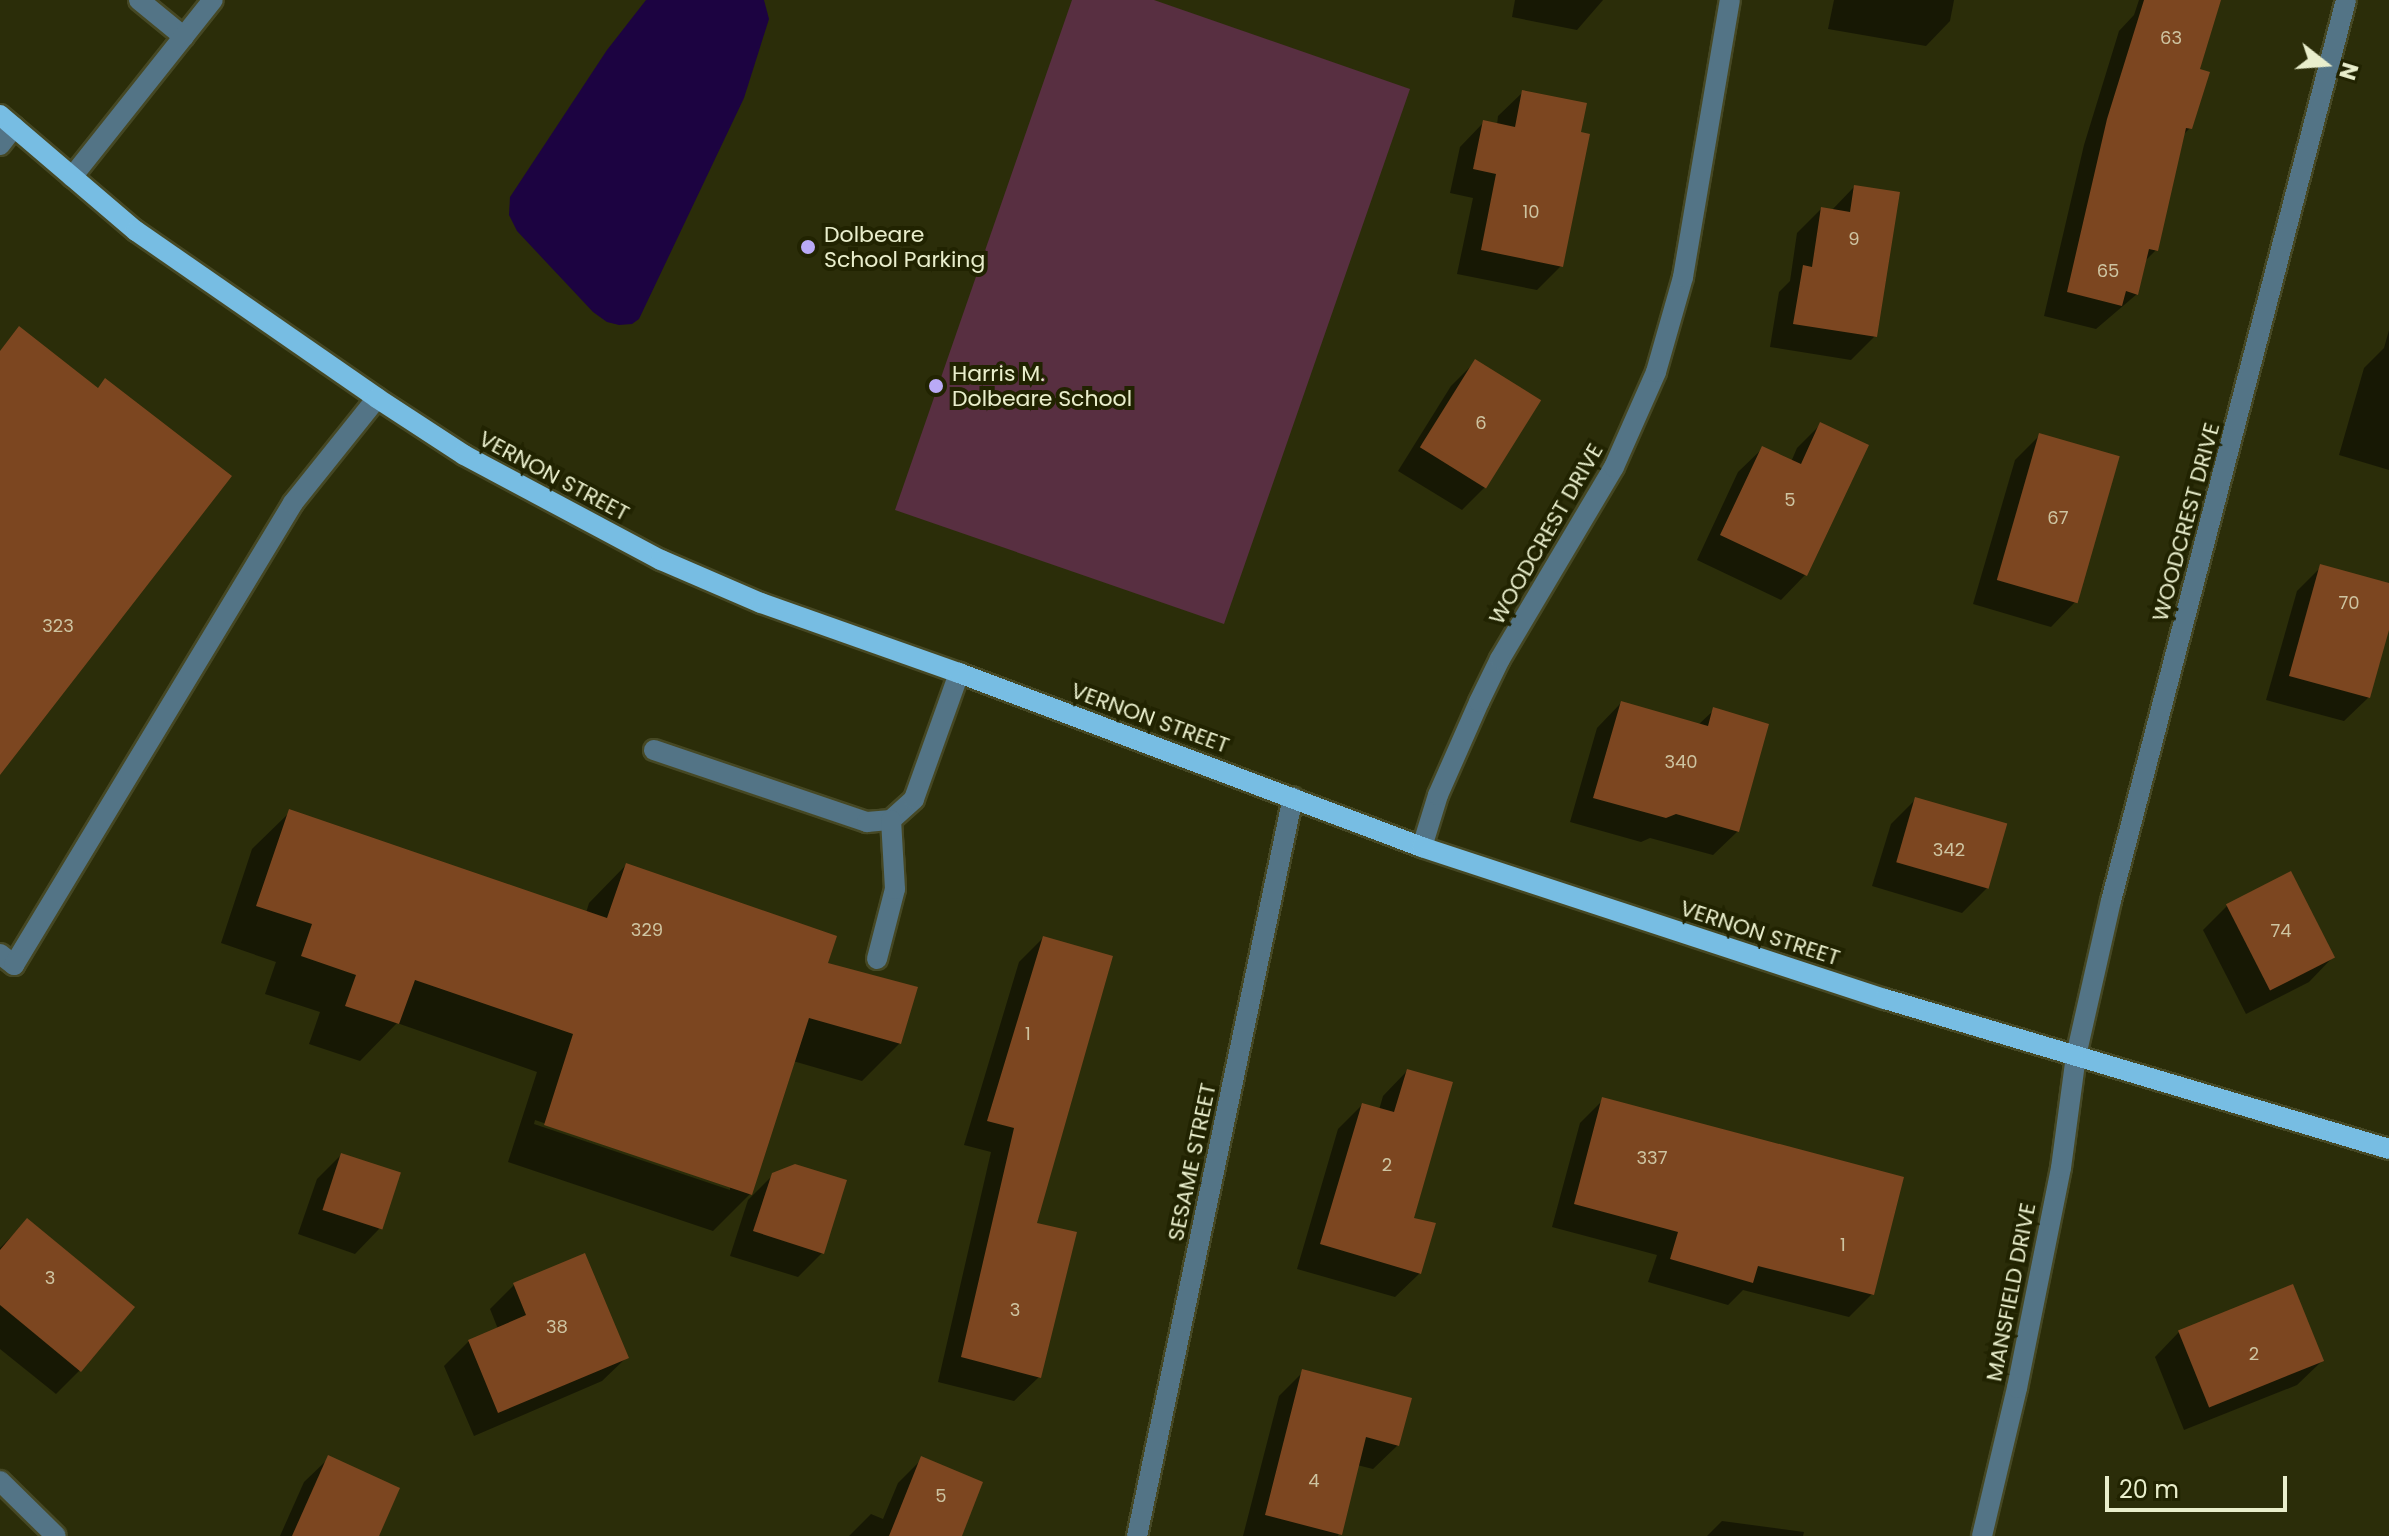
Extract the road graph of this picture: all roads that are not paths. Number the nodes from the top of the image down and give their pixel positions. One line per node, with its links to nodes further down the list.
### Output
1 (139, 0): 5 (street)
2 (213, 0): 5 (street)
3 (1730, 0): 14 (street, WOODCREST DRIVE)
4 (2346, 0): 17 (street, WOODCREST DRIVE)
5 (184, 37): 8 (street)
6 (7, 121): 7 (street); 8 (main road, VERNON STREET)
7 (0, 145)
8 (72, 177): 9 (main road, VERNON STREET)
9 (377, 398): 10 (main road, VERNON STREET); 15 (street)
10 (959, 673): 12 (main road, VERNON STREET); 13 (street)
11 (654, 750): 13 (street)
12 (1293, 797): 14 (main road, VERNON STREET); 21 (street, SESAME STREET)
13 (891, 820): 16 (street)
14 (1422, 847): 17 (main road, VERNON STREET)
15 (0, 954)
16 (877, 959)
17 (2076, 1056): 18 (main road, VERNON STREET); 22 (street, MANSFIELD DRIVE)
18 (2389, 1149)
19 (0, 1481): 20 (street)
20 (56, 1536)
21 (1137, 1536)
22 (1982, 1536)

